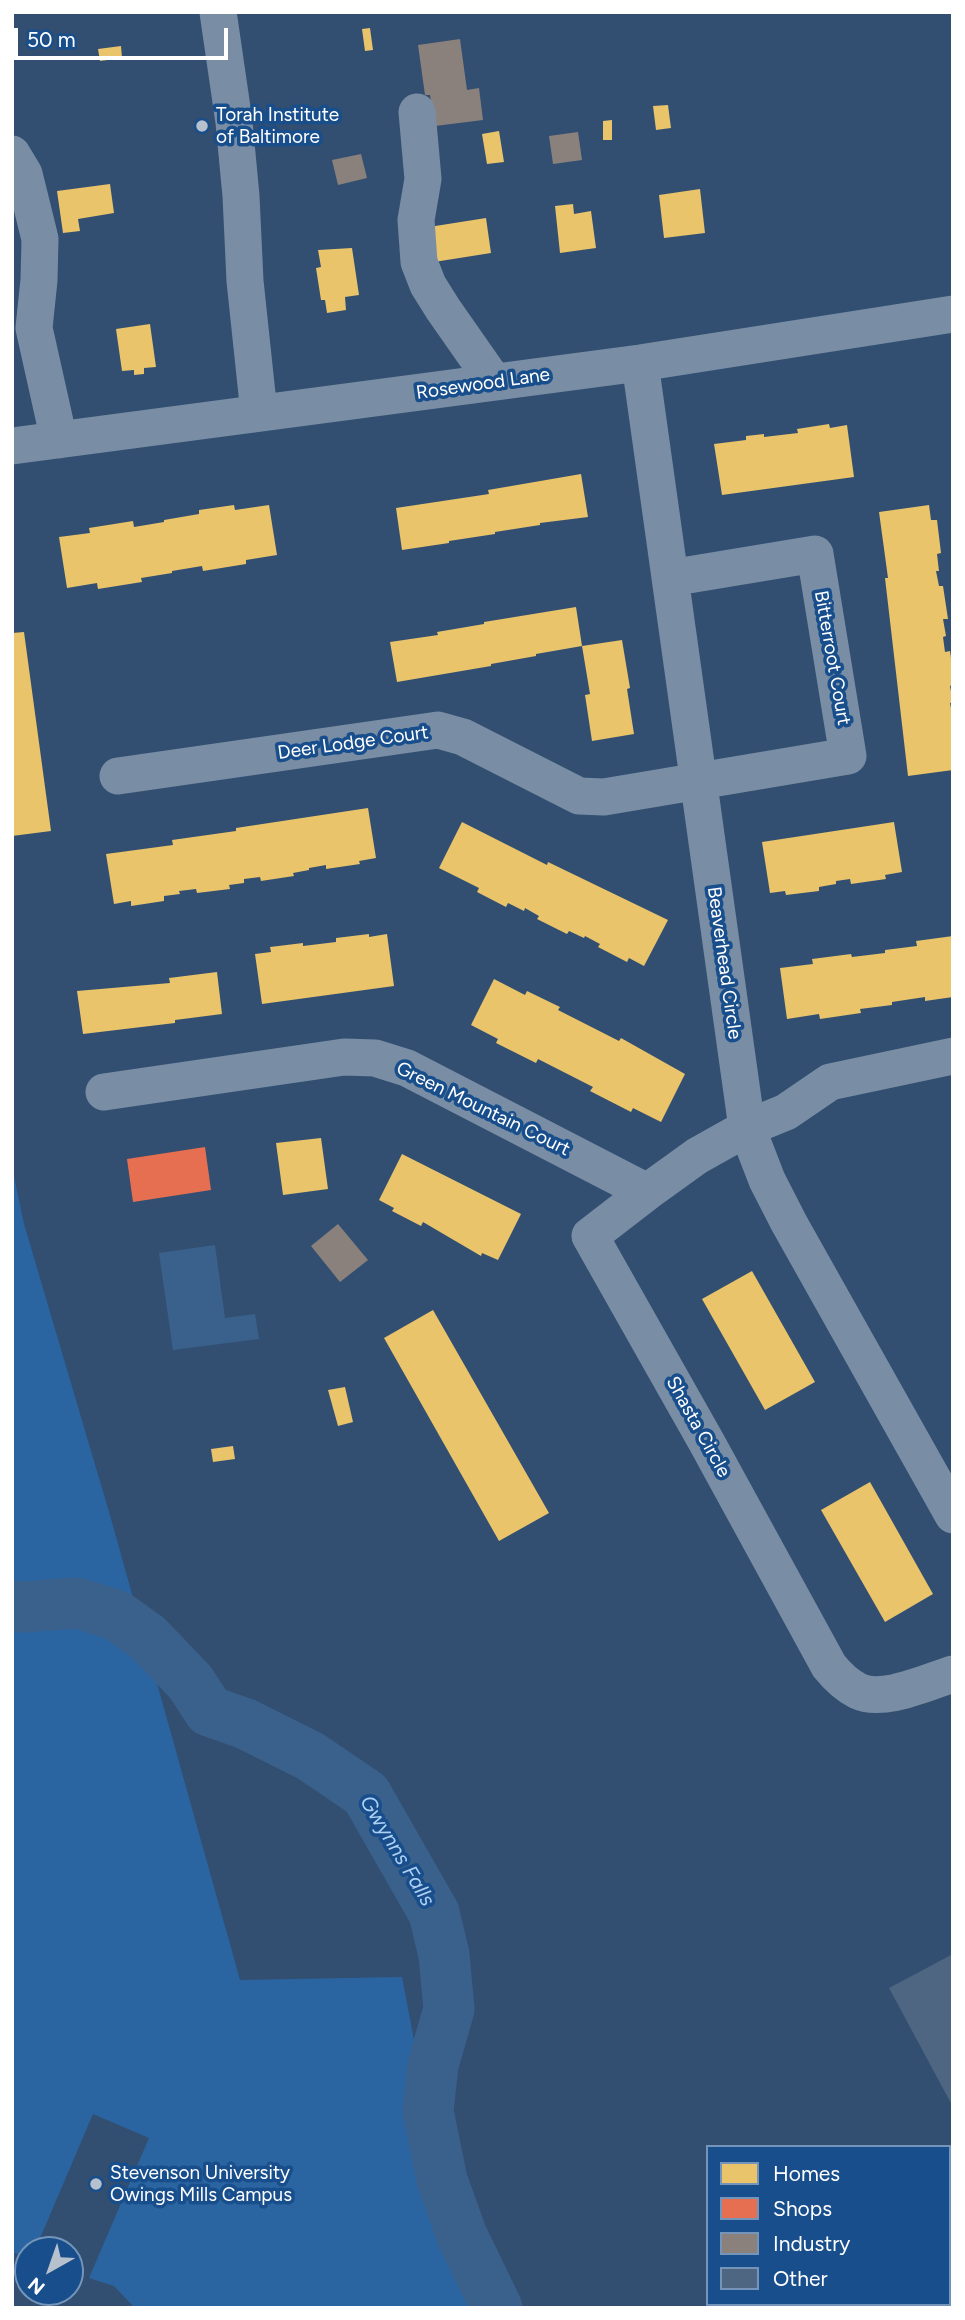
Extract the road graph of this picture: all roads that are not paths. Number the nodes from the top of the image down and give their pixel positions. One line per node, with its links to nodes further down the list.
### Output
1 (218, 12): 7 (street)
2 (417, 112): 6 (street)
3 (12, 155): 8 (street)
4 (953, 314): 5 (street, Rosewood Lane)
5 (640, 363): 6 (street, Rosewood Lane); 10 (street, Beaverhead Circle)
6 (494, 382): 7 (street, Rosewood Lane)
7 (259, 413): 8 (street, Rosewood Lane)
8 (59, 440): 9 (street, Rosewood Lane)
9 (12, 446)
10 (670, 578): 12 (street, Beaverhead Circle); 12 (street, Bitterroot Court)
11 (118, 776): 12 (street, Deer Lodge Court)
12 (698, 780): 15 (street, Beaverhead Circle)
13 (953, 1056): 15 (street, Shasta Circle)
14 (104, 1092): 16 (street, Green Mountain Court)
15 (747, 1128): 16 (street, Shasta Circle); 17 (street, Beaverhead Circle)
16 (647, 1192): 18 (street, Shasta Circle)
17 (953, 1515)
18 (953, 1674)

